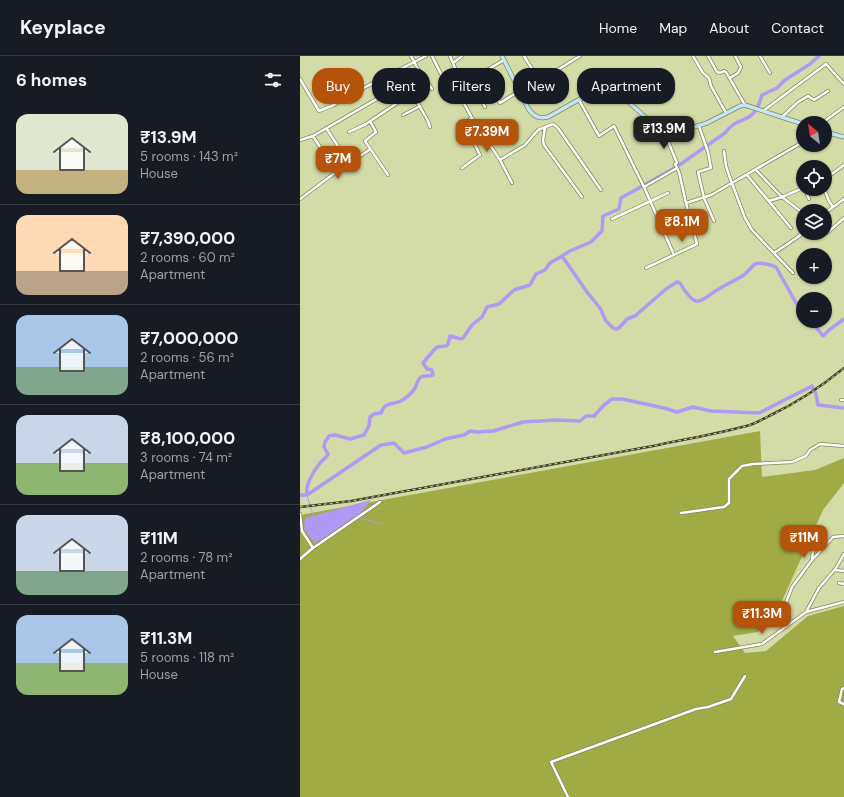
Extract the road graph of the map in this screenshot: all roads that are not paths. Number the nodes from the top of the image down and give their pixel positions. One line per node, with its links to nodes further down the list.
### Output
1 (411, 56): 13 (street)
2 (426, 56): 13 (street)
3 (432, 56): 17 (street)
4 (450, 56): 14 (street)
5 (462, 56): 14 (street)
6 (524, 56): 20 (street)
7 (580, 56): 21 (street)
8 (693, 56): 44 (street)
9 (708, 56): 25 (street)
10 (735, 56): 25 (street)
11 (760, 56): 22 (street)
12 (503, 58): 19 (street); 24 (street)
13 (415, 62): 15 (street); 16 (street)
14 (453, 63): 18 (street)
15 (403, 68)
16 (418, 68)
17 (438, 68)
18 (455, 68)
19 (488, 68)
20 (532, 68)
21 (560, 68)
22 (770, 73)
23 (300, 78): 26 (street)
24 (513, 78)
25 (730, 78): 39 (street)
26 (372, 84)
27 (844, 84): 43 (street)
28 (430, 87): 29 (street)
29 (432, 89)
30 (828, 91): 47 (street)
31 (577, 100): 36 (street)
32 (372, 102): 54 (street)
33 (396, 104): 49 (street)
34 (464, 104): 48 (street)
35 (483, 104): 41 (street)
36 (526, 104)
37 (582, 104): 76 (street)
38 (631, 104): 59 (street)
39 (745, 105): 43 (street); 44 (street)
40 (420, 106): 45 (street); 52 (street)
41 (485, 107)
42 (844, 107): 46 (street)
43 (759, 109): 47 (street)
44 (726, 113): 51 (street)
45 (403, 115)
46 (832, 116)
47 (782, 117): 50 (street)
48 (472, 118): 64 (street); 67 (street)
49 (370, 121): 55 (street); 62 (street)
50 (796, 122)
51 (699, 126): 59 (street); 84 (street)
52 (430, 127)
53 (545, 127): 64 (street); 77 (street); 82 (street)
54 (326, 128): 58 (street); 65 (street)
55 (349, 132)
56 (832, 133): 57 (street)
57 (843, 135)
58 (313, 136): 60 (street); 70 (street)
59 (666, 136): 68 (street)
60 (300, 140)
61 (796, 146): 69 (street)
62 (370, 150): 65 (street); 72 (street)
63 (724, 151): 75 (street)
64 (500, 160): 74 (street)
65 (349, 163): 70 (street)
66 (844, 165): 71 (street)
67 (462, 168)
68 (677, 168): 76 (street); 90 (street)
69 (756, 170): 73 (street); 83 (street)
70 (336, 172): 85 (street)
71 (832, 174)
72 (388, 175)
73 (747, 175): 75 (street); 89 (street)
74 (512, 183)
75 (732, 183): 84 (street); 99 (street)
76 (644, 188): 88 (street)
77 (601, 190)
78 (796, 191): 83 (street)
79 (668, 193): 88 (street)
80 (808, 196): 86 (street)
81 (827, 196): 91 (street)
82 (582, 197)
83 (782, 197): 89 (street); 92 (street)
84 (704, 198): 90 (street); 95 (street)
85 (300, 199)
86 (809, 199)
87 (844, 199): 91 (street)
88 (650, 201): 94 (street); 100 (street)
89 (769, 201): 96 (street)
90 (686, 203): 100 (street)
91 (833, 207)
92 (796, 208)
93 (844, 218): 97 (street)
94 (612, 219)
95 (714, 221)
96 (791, 228)
97 (832, 229)
98 (796, 238): 99 (street)
99 (774, 253): 102 (street)
100 (674, 255): 101 (street)
101 (646, 268)
102 (793, 272)
103 (844, 446): 105 (street)
104 (380, 502): 110 (street)
105 (681, 513)
106 (300, 514): 107 (street)
107 (301, 532): 110 (street)
108 (844, 536): 113 (street)
109 (814, 541): 113 (street)
110 (313, 548): 112 (street)
111 (844, 554): 114 (street)
112 (300, 559)
113 (812, 560): 119 (street)
114 (835, 570): 115 (street); 120 (street)
115 (844, 571)
116 (839, 583): 117 (street)
117 (844, 584)
118 (844, 602): 120 (street)
119 (784, 608)
120 (806, 612): 121 (street)
121 (715, 652)
122 (745, 676): 125 (street)
123 (844, 688): 124 (street)
124 (844, 704)
125 (568, 797)

